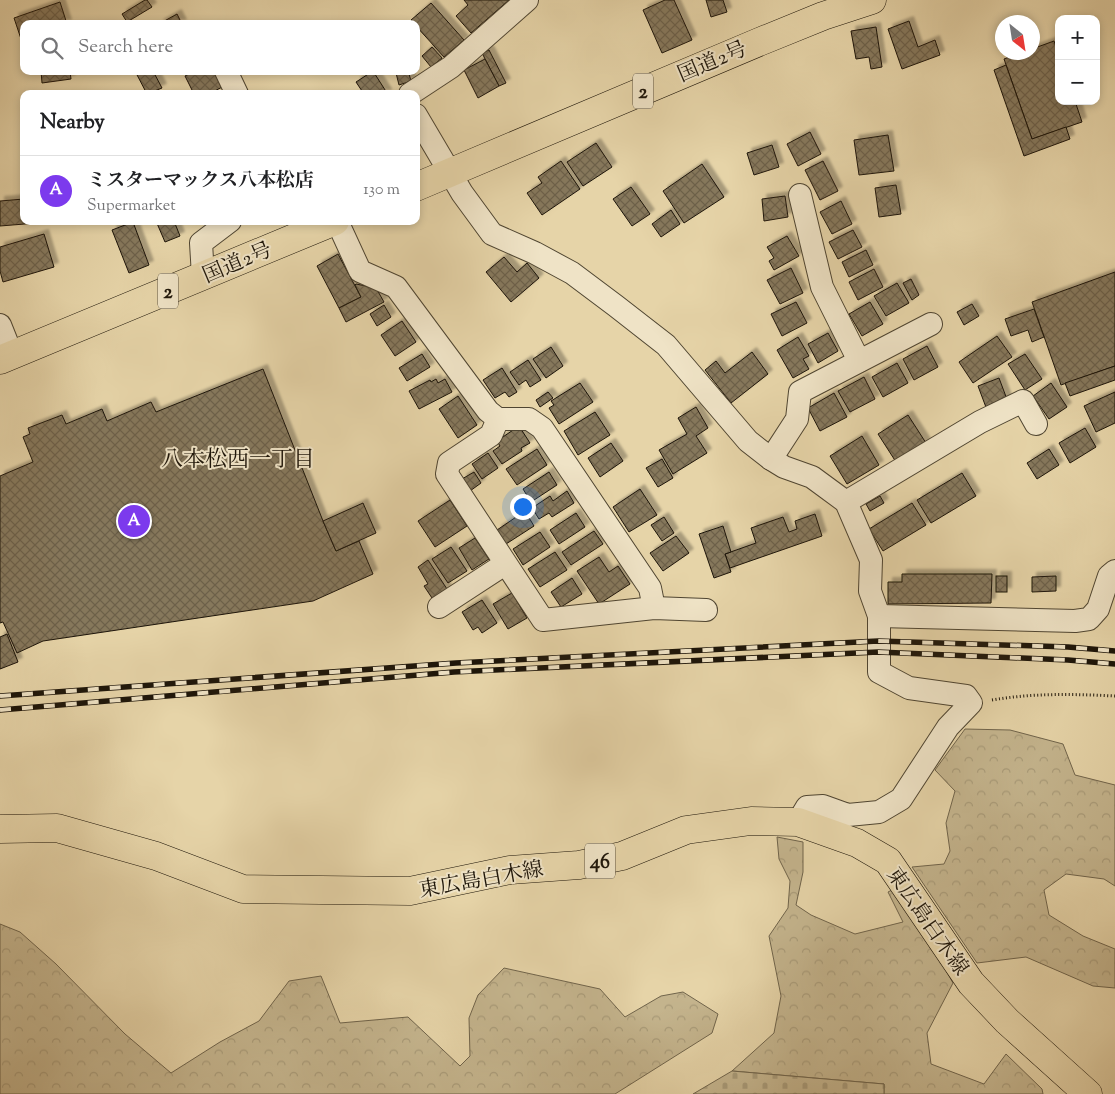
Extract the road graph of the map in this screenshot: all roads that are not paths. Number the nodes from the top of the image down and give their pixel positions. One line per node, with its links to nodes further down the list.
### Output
1 (527, 0): 5 (street)
2 (872, 0): 7 (main road, 国道2号 / 2)
3 (228, 75): 4 (street)
4 (235, 90)
5 (416, 90)
6 (420, 122): 7 (street)
7 (449, 173): 8 (main road, 国道2号 / 2); 20 (street)
8 (420, 185)
9 (800, 195): 17 (street)
10 (225, 225): 13 (street)
11 (326, 225): 13 (main road, 国道2号 / 2)
12 (338, 225): 18 (street)
13 (204, 276): 16 (main road, 国道2号 / 2)
14 (931, 324): 17 (street)
15 (0, 325): 16 (street)
16 (6, 358)
17 (859, 361): 20 (street)
18 (498, 419): 22 (street); 25 (street)
19 (1036, 424): 21 (street)
20 (771, 459): 21 (street)
21 (846, 502): 27 (street)
22 (506, 564): 24 (street); 25 (street)
23 (1115, 571): 27 (street)
24 (439, 607)
25 (654, 608): 26 (street)
26 (706, 610)
27 (879, 616): 28 (street)
28 (798, 822): 29 (main road, 東広島白木線 / 46); 30 (main road, 東広島白木線 / 46)
29 (0, 829)
30 (1088, 1094)

